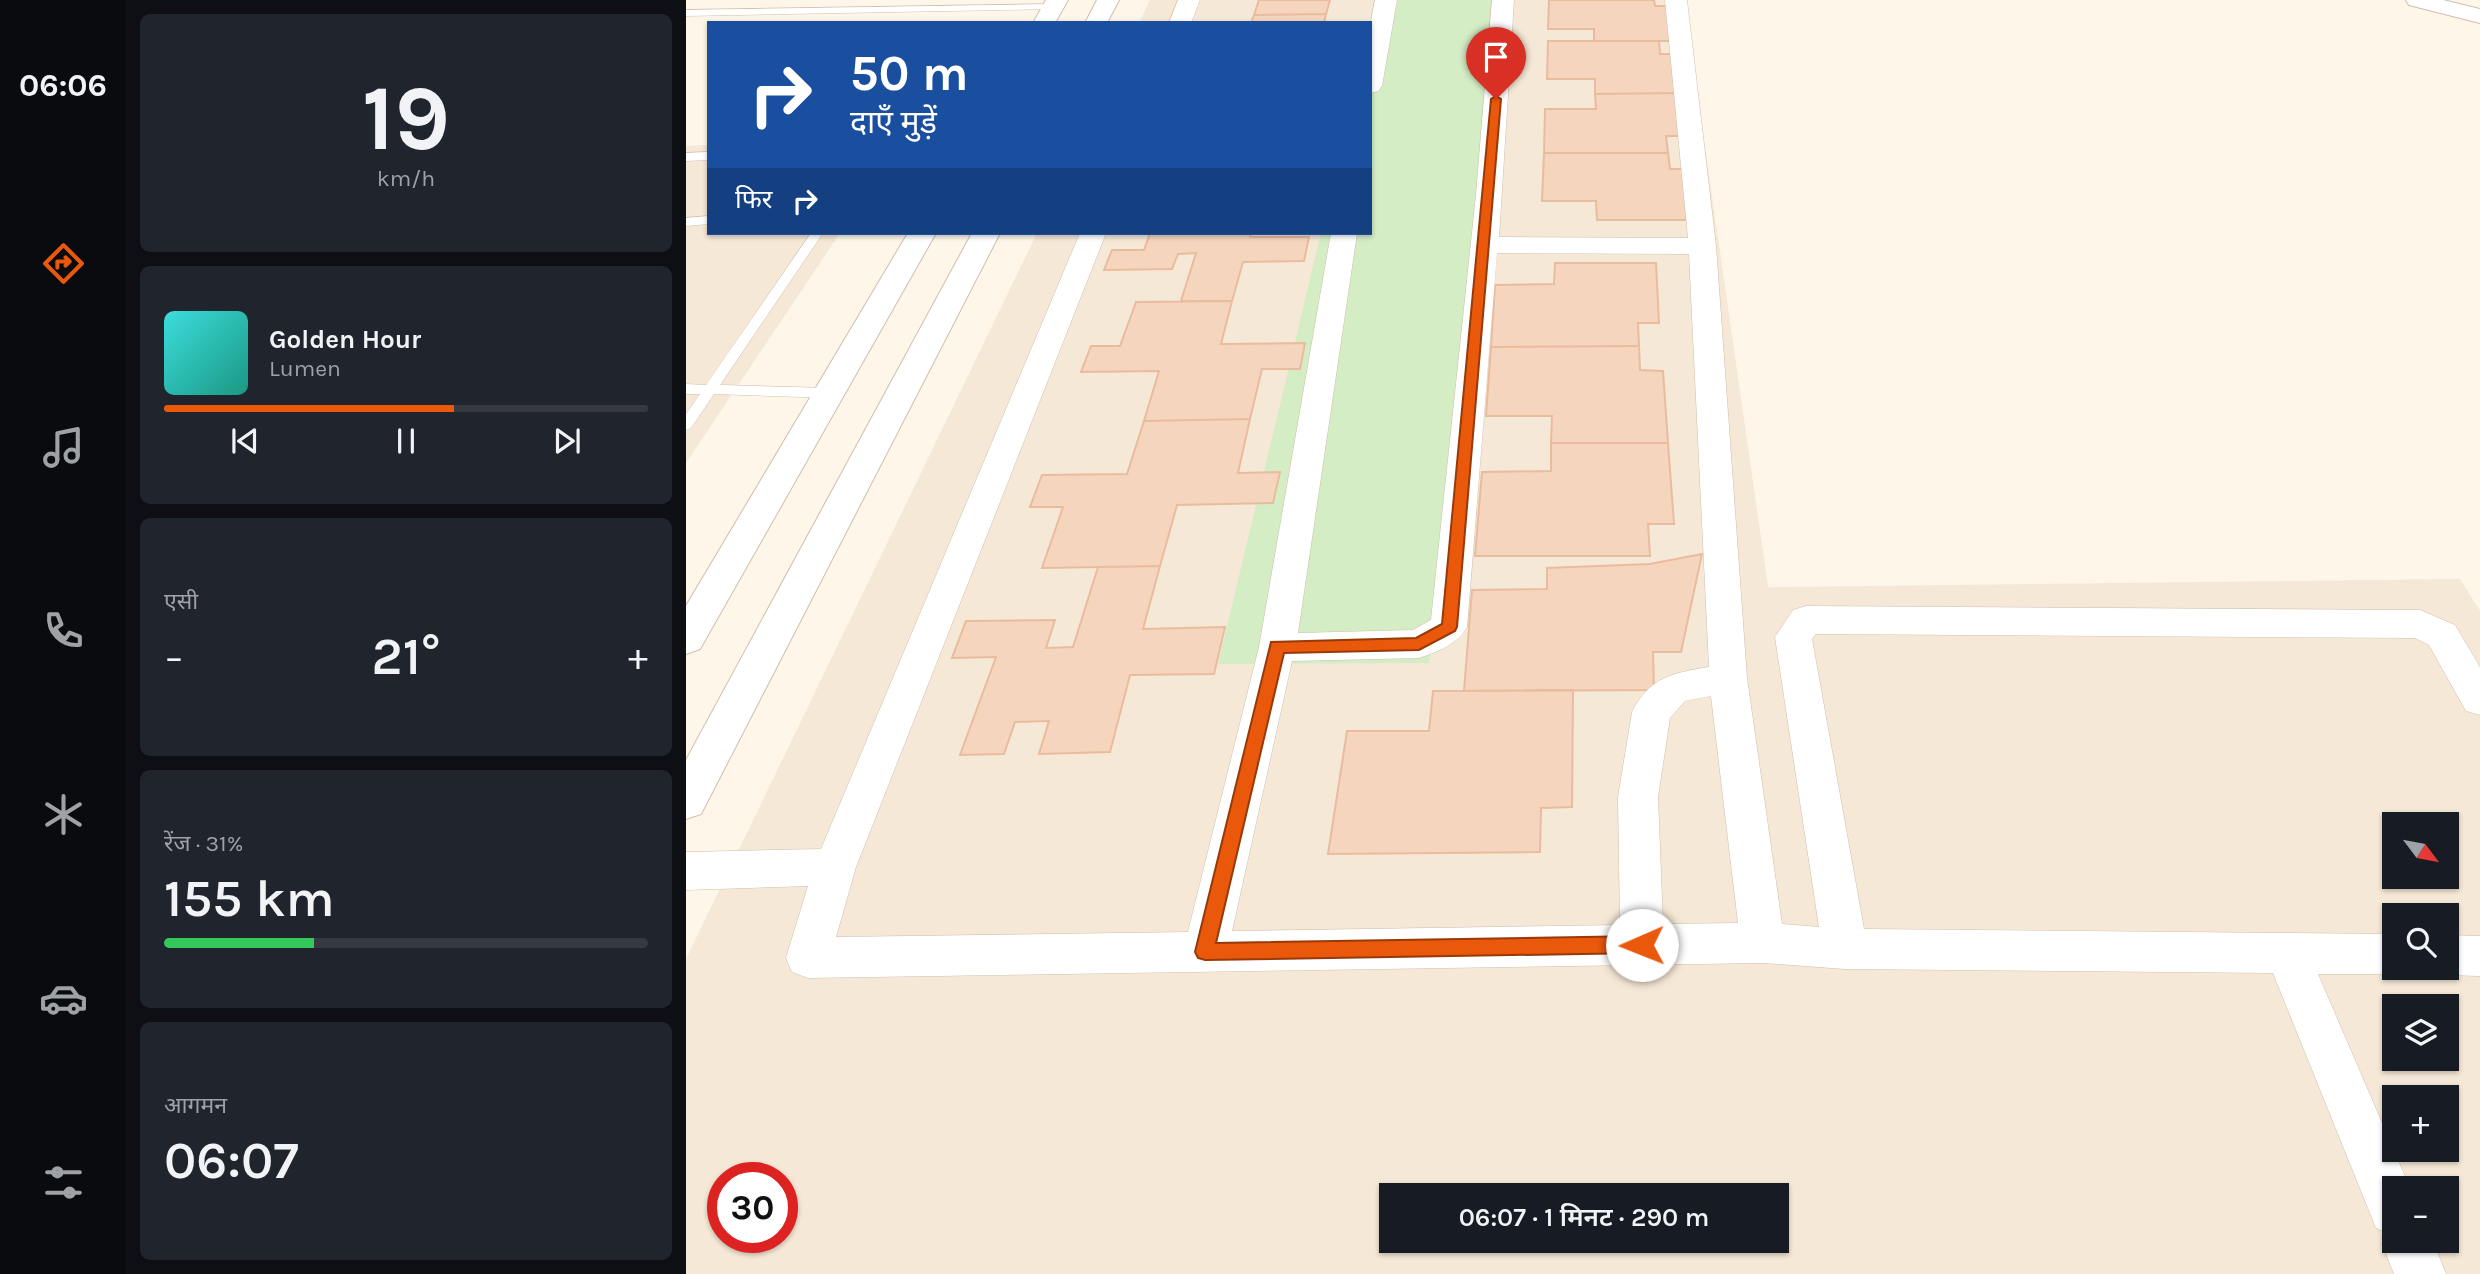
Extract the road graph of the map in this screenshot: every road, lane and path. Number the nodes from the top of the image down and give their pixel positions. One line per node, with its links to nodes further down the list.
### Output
1 (1108, 0): 10 (street)
2 (1189, 0): 11 (street)
3 (1386, 0): 12 (street)
4 (1503, 0): 22 (street)
5 (1676, 0): 23 (street)
6 (2417, 0): 9 (street)
7 (1052, 10): 8 (lane)
8 (686, 13)
9 (2480, 16)
10 (1097, 21)
11 (1181, 21)
12 (1372, 75)
13 (707, 156): 14 (lane)
14 (686, 157)
15 (707, 220): 16 (lane)
16 (686, 222)
17 (816, 235): 25 (lane)
18 (921, 235): 26 (street)
19 (985, 235): 32 (street)
20 (1092, 235): 33 (street)
21 (1344, 235): 29 (street)
22 (1483, 245): 23 (street); 29 (street)
23 (1702, 246): 30 (street)
24 (686, 389): 25 (lane)
25 (710, 390): 26 (lane); 27 (lane)
26 (830, 393): 28 (street)
27 (686, 425)
28 (686, 639)
29 (1277, 647): 38 (street)
30 (1728, 678): 35 (street); 36 (street)
31 (2480, 700): 37 (street)
32 (686, 801)
33 (835, 867): 34 (street); 38 (street)
34 (686, 871)
35 (1763, 943): 36 (street); 37 (street)
36 (1642, 945): 38 (street)
37 (1844, 949): 39 (street)
38 (1205, 952)
39 (2287, 953): 40 (street); 43 (street)
40 (2382, 954)
41 (2459, 956): 42 (street)
42 (2480, 956)
43 (2382, 1181)
44 (2412, 1253): 45 (street)
45 (2420, 1274)

